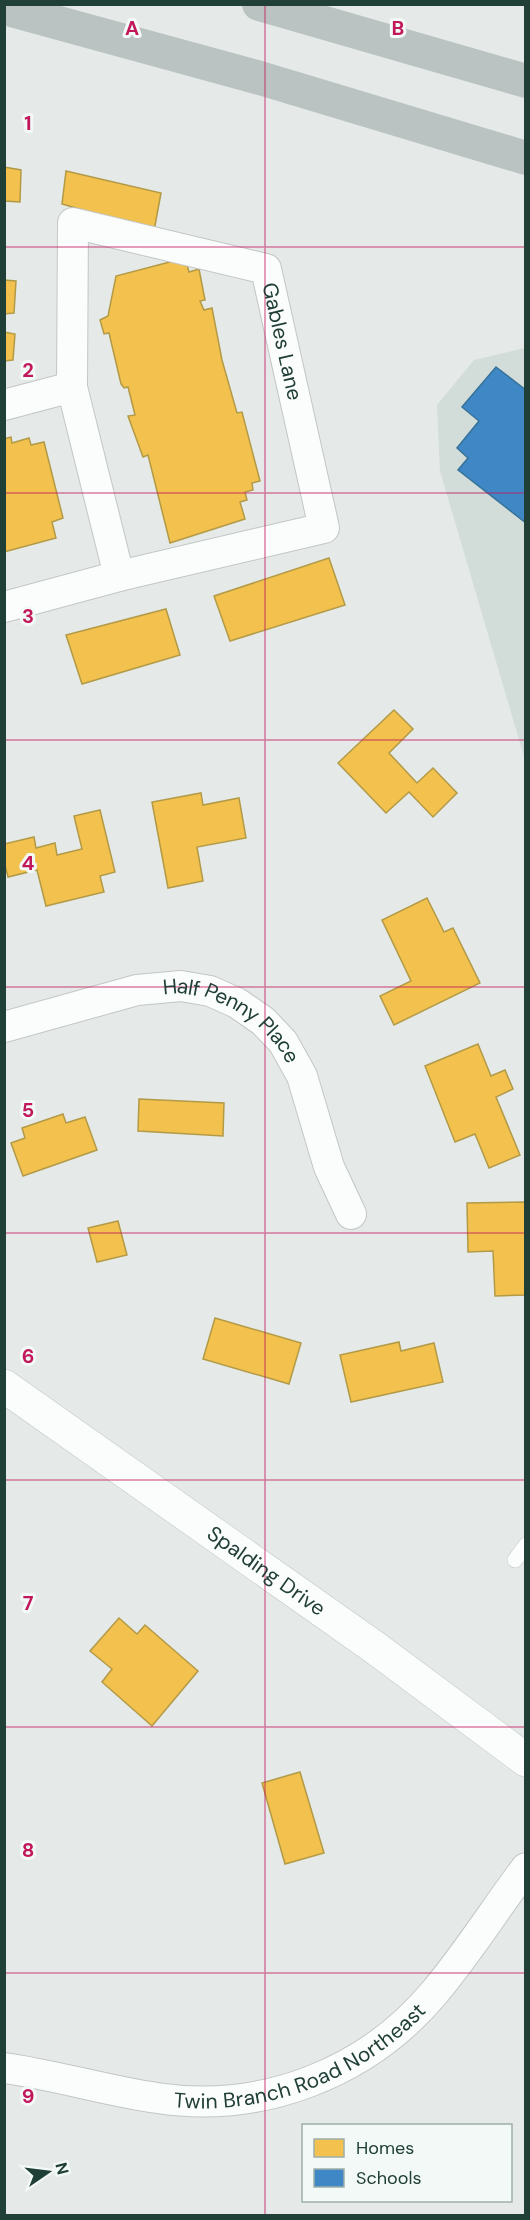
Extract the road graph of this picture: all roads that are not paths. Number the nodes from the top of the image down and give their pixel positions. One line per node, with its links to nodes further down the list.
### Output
1 (259, 4): 3 (highway)
2 (4, 8): 4 (highway)
3 (525, 81)
4 (525, 158)
5 (72, 387): 6 (street); 7 (street, Gables Lane); 7 (street, Gables Lane)
6 (4, 405)
7 (119, 576): 8 (street, Gables Lane)
8 (4, 608)
9 (4, 1027): 10 (street, Half Penny Place)
10 (351, 1214)
11 (4, 1386): 14 (street, Spalding Drive)
12 (525, 1545): 13 (lane)
13 (516, 1560)
14 (525, 1760)
15 (525, 1868): 16 (street, Twin Branch Road Northeast)
16 (4, 2068)

